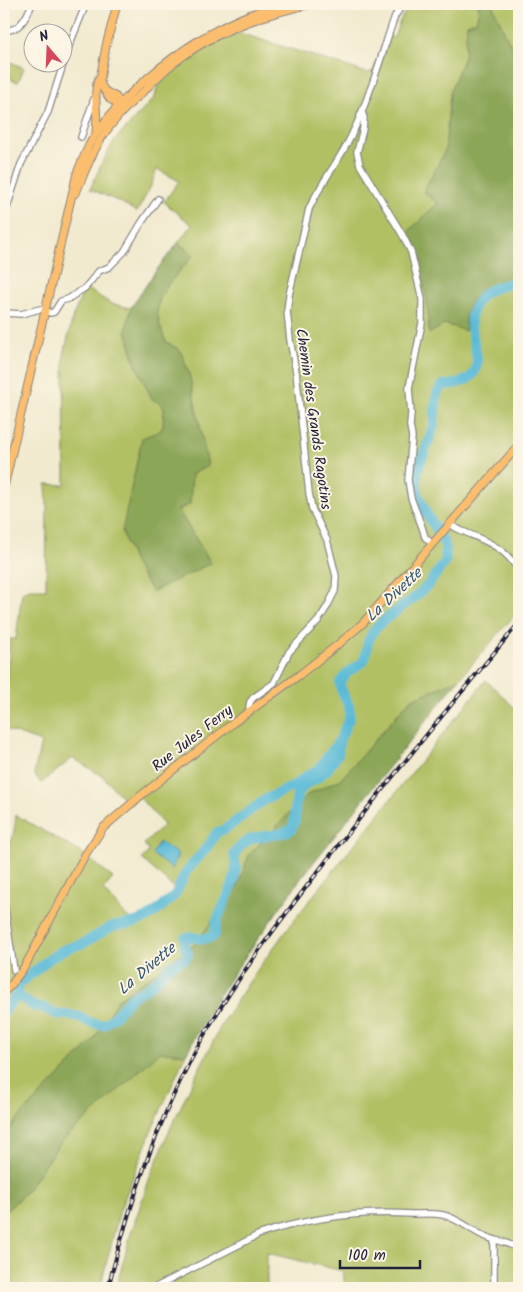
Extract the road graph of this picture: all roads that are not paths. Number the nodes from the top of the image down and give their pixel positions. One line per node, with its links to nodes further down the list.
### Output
1 (32, 4): 7 (street)
2 (86, 4): 19 (street)
3 (117, 4): 8 (main road)
4 (282, 4): 9 (main road)
5 (310, 4): 13 (main road)
6 (403, 4): 14 (street)
7 (4, 30)
8 (100, 76): 10 (main road); 12 (main road)
9 (134, 90): 11 (main road); 13 (main road)
10 (105, 91): 11 (main road); 13 (main road)
11 (113, 95): 13 (main road)
12 (96, 98): 15 (main road); 16 (street)
13 (121, 106): 15 (main road); 18 (main road)
14 (362, 112): 25 (street); 27 (street, Chemin des Grands Ragotins)
15 (94, 136): 18 (main road)
16 (82, 137)
17 (158, 199): 20 (street)
18 (67, 214): 20 (main road)
19 (4, 217)
20 (45, 310): 21 (street); 23 (main road)
21 (4, 313)
22 (519, 445): 24 (main road, Rue Jules Ferry)
23 (4, 487)
24 (450, 524): 25 (main road, Rue Jules Ferry); 26 (street)
25 (434, 542): 27 (main road, Rue Jules Ferry)
26 (519, 571)
27 (251, 710): 30 (main road, Rue Jules Ferry)
28 (4, 903): 29 (street)
29 (14, 970)
30 (4, 992)
31 (494, 1241): 32 (street); 33 (street); 34 (street)
32 (519, 1249)
33 (154, 1288)
34 (494, 1288)

